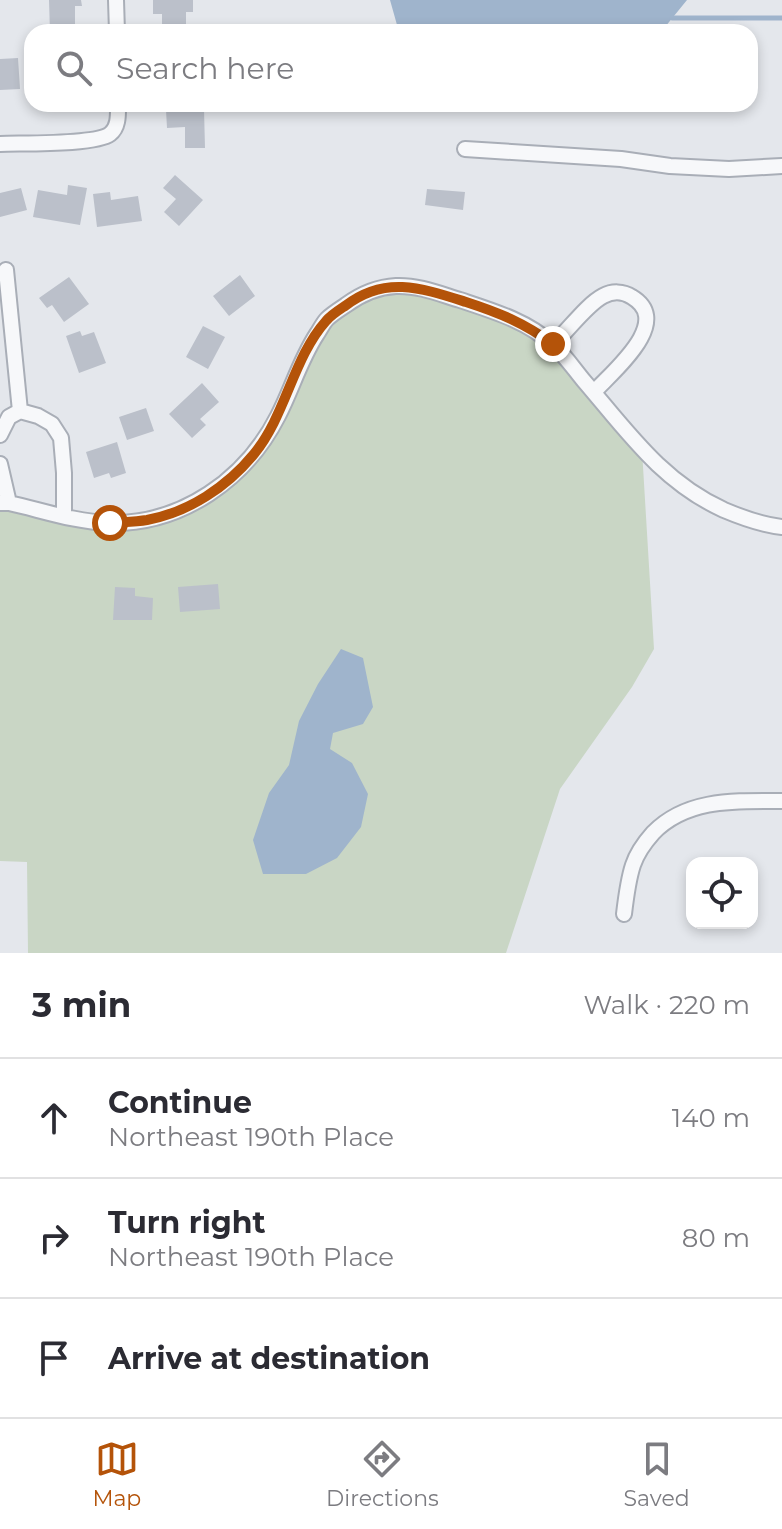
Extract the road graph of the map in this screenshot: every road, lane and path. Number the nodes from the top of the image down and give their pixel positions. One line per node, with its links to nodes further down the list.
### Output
1 (116, 0): 2 (street)
2 (117, 24)
3 (118, 112): 4 (street)
4 (0, 144)
5 (465, 149): 6 (street)
6 (782, 166)
7 (6, 270): 10 (street)
8 (553, 344): 9 (street); 9 (street); 14 (street)
9 (594, 392): 15 (street)
10 (20, 411): 11 (street); 14 (street)
11 (0, 435)
12 (0, 464): 13 (street)
13 (4, 503): 14 (street)
14 (64, 515)
15 (782, 527)
16 (782, 801): 17 (street)
17 (624, 914)

